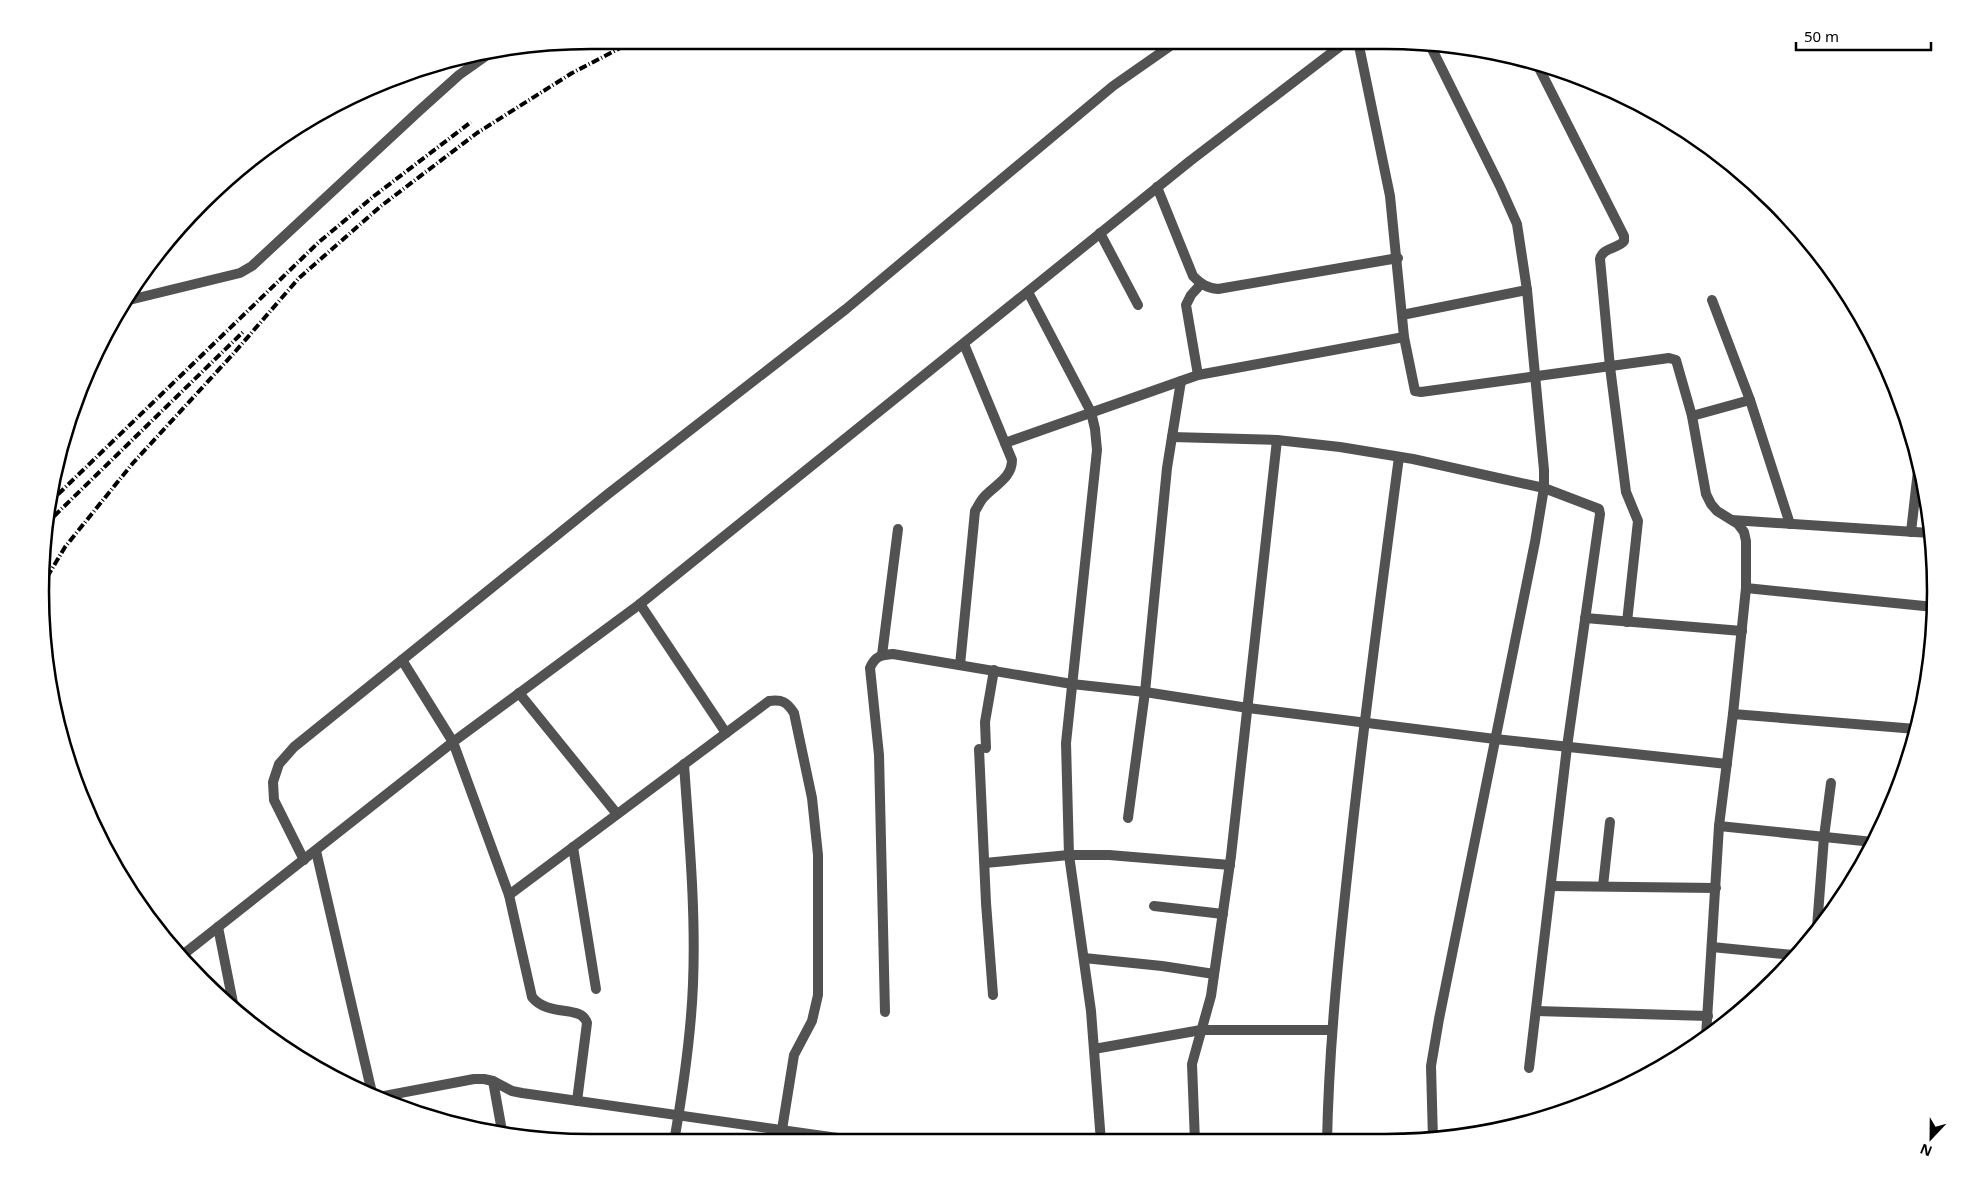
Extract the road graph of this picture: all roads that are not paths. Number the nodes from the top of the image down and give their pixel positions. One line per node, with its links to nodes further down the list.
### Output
1 (1166, 49): 44 (street)
2 (1338, 49): 7 (street)
3 (1359, 49): 9 (street)
4 (1433, 51): 11 (street)
5 (480, 60): 13 (street)
6 (1541, 72): 19 (street)
7 (1157, 187): 8 (street); 10 (street)
8 (1100, 234): 12 (street); 15 (street)
9 (1398, 258): 10 (street); 16 (street)
10 (1201, 284): 20 (street)
11 (1527, 290): 16 (street); 21 (street)
12 (1028, 292): 18 (street); 24 (street)
13 (135, 299)
14 (1712, 300): 23 (street)
15 (1138, 305)
16 (1402, 315): 17 (street)
17 (1404, 337): 20 (street); 21 (street)
18 (964, 344): 28 (street); 38 (street)
19 (1610, 367): 21 (street); 25 (street); 41 (street)
20 (1198, 375): 22 (street)
21 (1535, 378): 31 (street)
22 (1181, 381): 24 (street); 26 (street)
23 (1750, 400): 25 (street); 33 (street)
24 (1091, 412): 28 (street); 47 (street)
25 (1692, 416): 32 (street)
26 (1172, 437): 27 (street); 48 (street)
27 (1277, 440): 29 (street); 50 (street)
28 (1005, 443): 45 (street)
29 (1398, 457): 31 (street); 52 (street)
30 (1917, 484): 35 (street)
31 (1544, 488): 40 (street); 55 (street)
32 (1732, 520): 33 (street); 37 (street)
33 (1790, 524): 35 (street)
34 (898, 529): 43 (street)
35 (1911, 532): 36 (street)
36 (1924, 533)
37 (1746, 588): 39 (street); 42 (street)
38 (640, 604): 49 (street); 54 (street)
39 (1927, 606)
40 (1585, 618): 41 (street); 57 (street)
41 (1627, 622): 42 (street)
42 (1742, 631): 51 (street)
43 (882, 655): 45 (street); 90 (street)
44 (402, 660): 56 (street); 70 (street)
45 (960, 664): 46 (street)
46 (994, 670): 47 (street); 71 (street)
47 (1072, 684): 48 (street); 69 (street)
48 (1145, 692): 50 (street); 62 (street)
49 (519, 693): 56 (street); 61 (street)
50 (1248, 708): 52 (street); 72 (street)
51 (1733, 714): 53 (street); 59 (street)
52 (1364, 722): 55 (street); 94 (street)
53 (1910, 728)
54 (726, 733): 58 (street); 103 (street)
55 (1495, 738): 57 (street); 104 (street)
56 (453, 742): 68 (street); 76 (street)
57 (1567, 747): 59 (street); 73 (street)
58 (684, 764): 61 (street); 101 (street)
59 (1727, 764): 64 (street)
60 (1831, 783): 65 (street)
61 (617, 814): 67 (street)
62 (1128, 818)
63 (1610, 822): 74 (street)
64 (1719, 826): 65 (street); 75 (street)
65 (1824, 837): 66 (street); 79 (street)
66 (1866, 841)
67 (573, 847): 76 (street); 86 (street)
68 (316, 851): 70 (street); 98 (street)
69 (1069, 855): 71 (street); 72 (street); 84 (street)
70 (304, 860): 80 (street)
71 (985, 863): 87 (street)
72 (1230, 865): 78 (street)
73 (1551, 886): 74 (street); 89 (street)
74 (1603, 886): 75 (street)
75 (1716, 888): 81 (street)
76 (509, 895): 100 (street)
77 (1154, 906): 78 (street)
78 (1223, 914): 85 (street)
79 (1818, 918)
80 (218, 927): 82 (street); 88 (street)
81 (1712, 947): 83 (street); 91 (street)
82 (186, 952)
83 (1788, 954)
84 (1084, 958): 85 (street); 95 (street)
85 (1214, 974): 93 (street)
86 (596, 989)
87 (993, 995)
88 (232, 998)
89 (1536, 1011): 91 (street); 96 (street)
90 (885, 1012)
91 (1708, 1016): 92 (street)
92 (1707, 1028)
93 (1202, 1030): 94 (street); 95 (street); 109 (street)
94 (1332, 1030): 110 (street)
95 (1094, 1049): 108 (street)
96 (1529, 1068)
97 (493, 1082): 99 (street); 100 (street); 102 (street)
98 (371, 1087)
99 (388, 1094)
100 (577, 1101): 101 (street)
101 (679, 1116): 103 (street); 105 (street)
102 (501, 1127)
103 (781, 1130): 106 (street); 107 (street)
104 (1432, 1132)
105 (676, 1134)
106 (781, 1134)
107 (809, 1134)
108 (1100, 1134)
109 (1195, 1134)
110 (1327, 1134)

